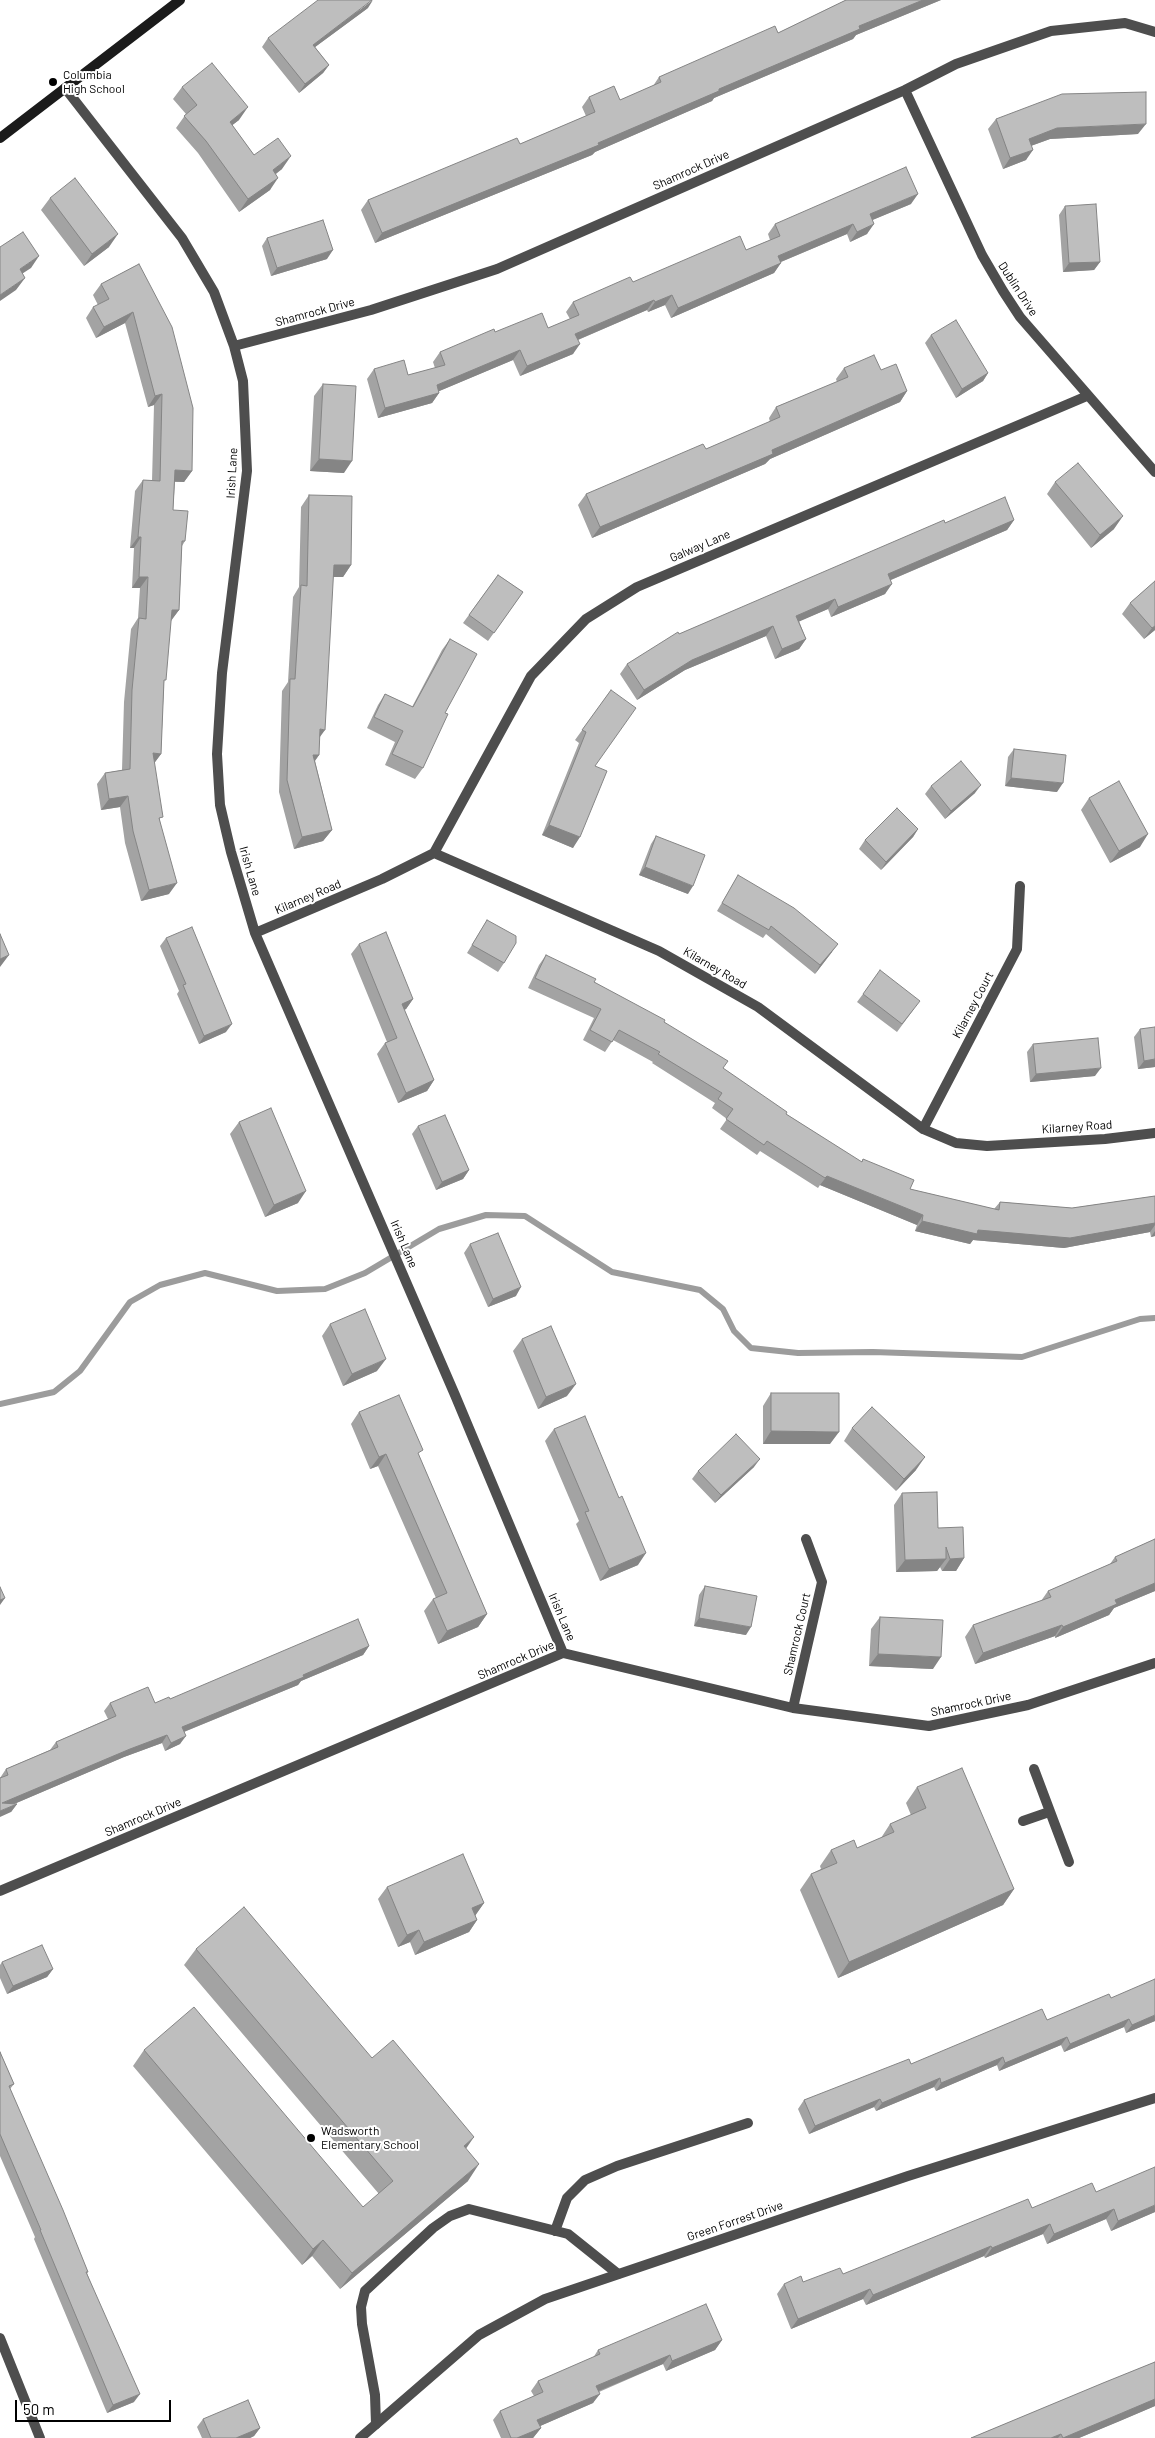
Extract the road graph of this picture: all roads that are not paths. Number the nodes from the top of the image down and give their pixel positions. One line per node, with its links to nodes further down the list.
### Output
1 (180, 0): 3 (main road)
2 (1155, 32): 4 (street, Shamrock Drive)
3 (65, 88): 5 (main road); 6 (street, Irish Lane)
4 (905, 90): 6 (street, Shamrock Drive); 7 (street, Dublin Drive)
5 (0, 138)
6 (234, 346): 11 (street, Irish Lane)
7 (1088, 396): 8 (street, Dublin Drive); 9 (street, Galway Lane)
8 (1155, 472)
9 (434, 853): 11 (street, Kilarney Road); 12 (street, Kilarney Road)
10 (1020, 886): 12 (street, Kilarney Court)
11 (255, 933): 15 (street, Irish Lane)
12 (923, 1129): 13 (street, Kilarney Road)
13 (1155, 1132)
14 (806, 1539): 17 (street, Shamrock Court)
15 (563, 1653): 17 (street, Shamrock Drive); 22 (street, Shamrock Drive)
16 (1155, 1663): 17 (street, Shamrock Drive)
17 (793, 1708)
18 (1034, 1769): 19 (street)
19 (1049, 1812): 20 (street); 21 (street)
20 (1024, 1821)
21 (1069, 1862)
22 (0, 1891)
23 (1155, 2098): 26 (street, Green Forrest Drive)
24 (748, 2123): 25 (street)
25 (555, 2231): 26 (street); 28 (street)
26 (618, 2274): 28 (street, Green Forrest Drive)
27 (0, 2338): 29 (street)
28 (376, 2424): 30 (street, Green Forrest Drive)
29 (40, 2438)
30 (360, 2438)

